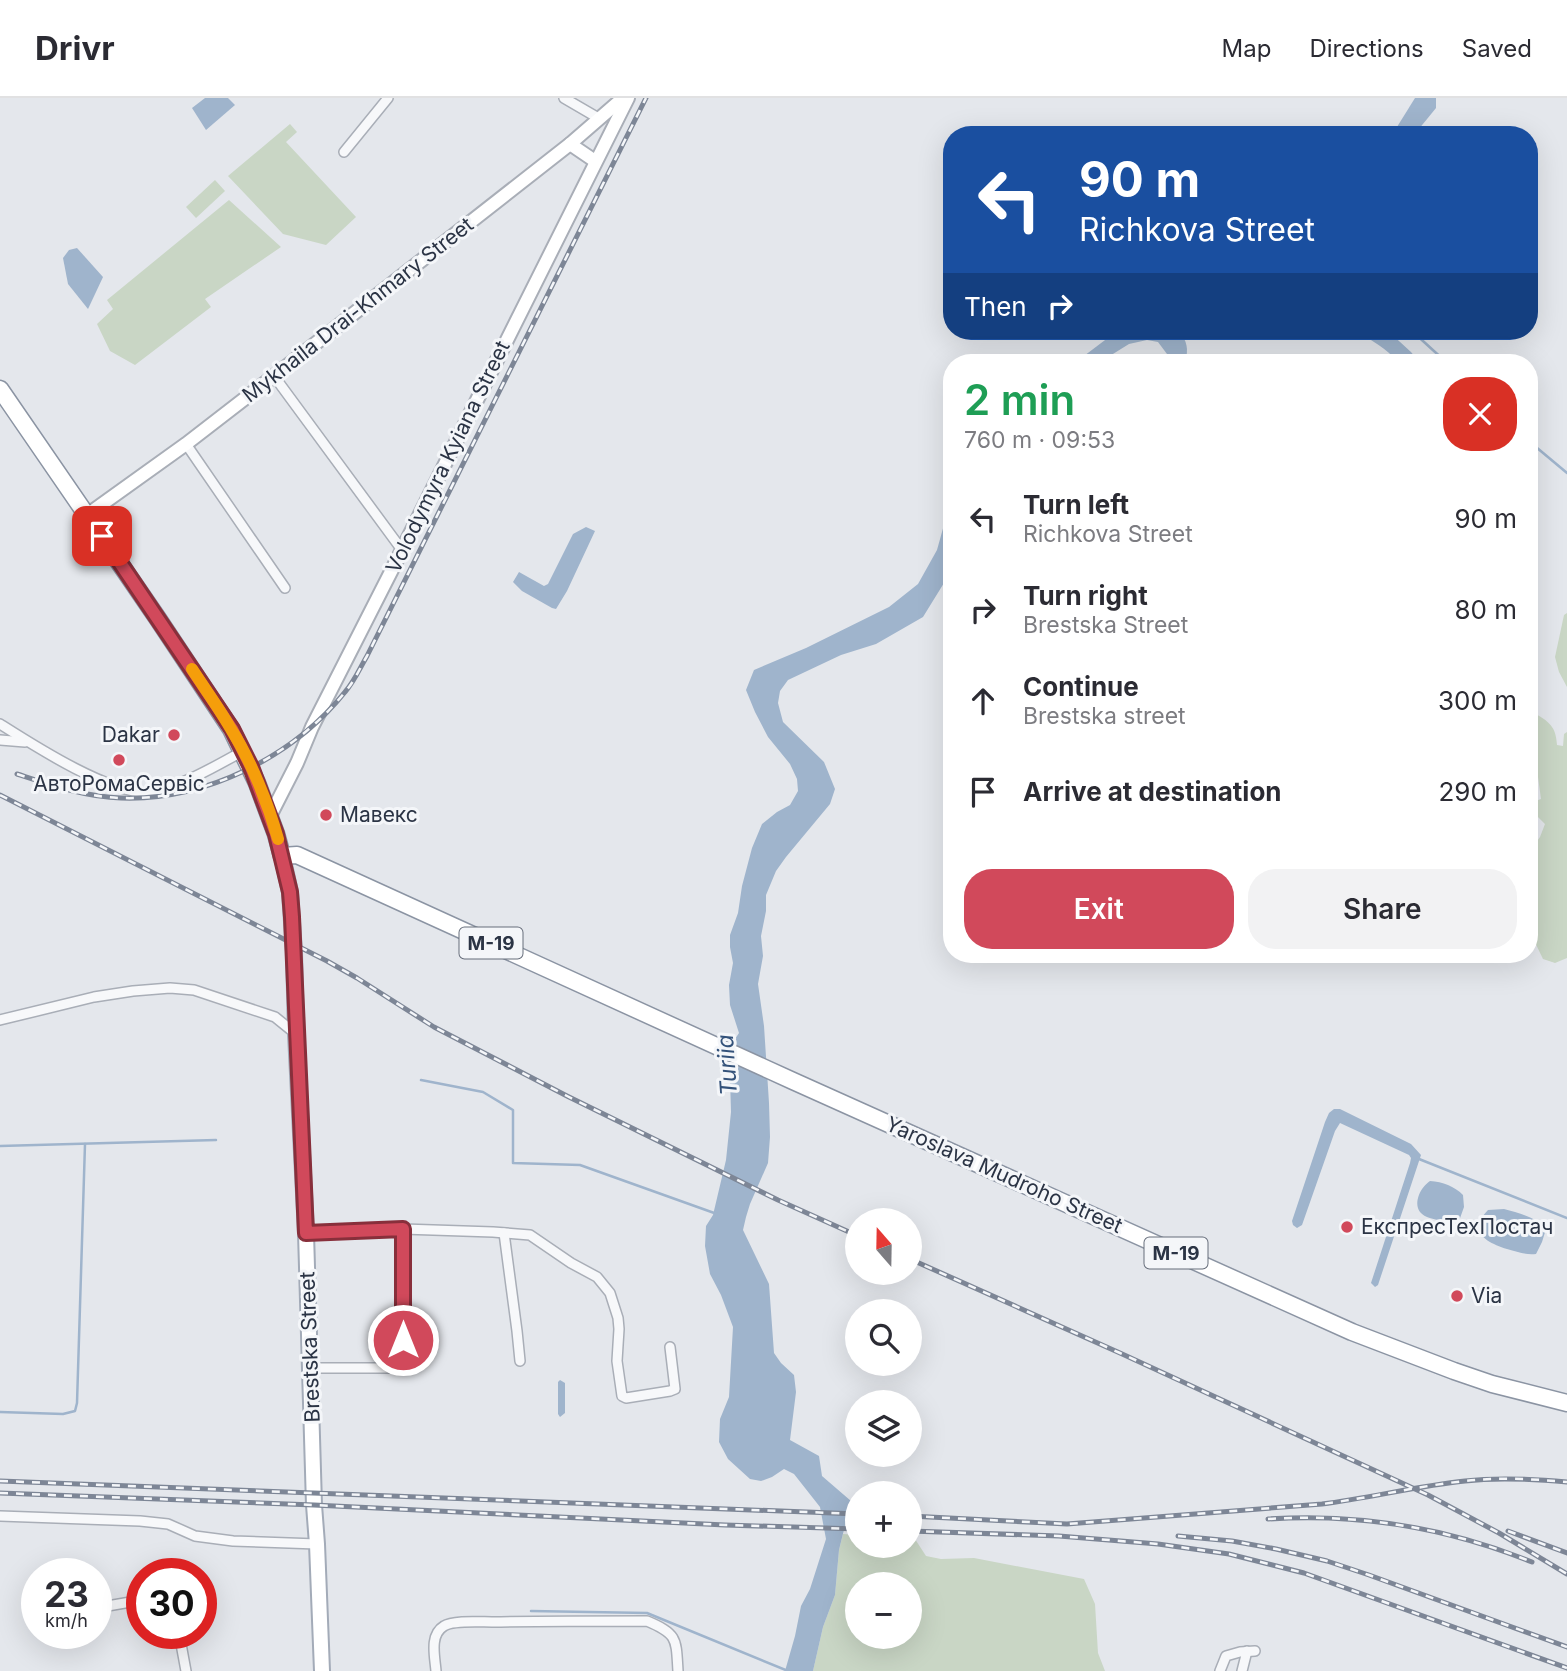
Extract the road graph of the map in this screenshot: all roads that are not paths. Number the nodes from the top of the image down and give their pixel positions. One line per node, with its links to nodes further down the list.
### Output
1 (388, 98): 6 (street)
2 (564, 98): 4 (street)
3 (626, 98): 4 (main road, Mykhaila Drai-Khmary Street); 7 (main road, Volodymyra Kyiana Street)
4 (600, 119): 5 (main road, Mykhaila Drai-Khmary Street)
5 (570, 144): 7 (main road); 8 (main road, Mykhaila Drai-Khmary Street)
6 (344, 152)
7 (595, 161): 12 (main road, Volodymyra Kyiana Street)
8 (274, 376): 10 (main road, Mykhaila Drai-Khmary Street); 12 (street)
9 (0, 388): 11 (highway)
10 (186, 444): 11 (main road, Mykhaila Drai-Khmary Street); 13 (street)
11 (87, 515): 17 (highway)
12 (402, 550): 18 (main road, Volodymyra Kyiana Street)
13 (285, 588)
14 (0, 724): 16 (street)
15 (0, 740): 16 (street)
16 (30, 743): 17 (street)
17 (243, 751): 18 (highway)
18 (270, 816): 19 (highway)
19 (282, 856): 21 (main road, Brestska Street); 28 (highway, Yaroslava Mudroho Street / М-19)
20 (0, 1020): 21 (street)
21 (296, 1034): 23 (main road, Brestska Street)
22 (403, 1229): 23 (street); 24 (street); 27 (street)
23 (306, 1233): 27 (main road, Brestska Street)
24 (504, 1233): 25 (street); 26 (street)
25 (670, 1346)
26 (520, 1362)
27 (311, 1368): 30 (main road, Brestska Street)
28 (1567, 1403)
29 (0, 1516): 30 (street)
30 (317, 1544): 33 (main road, Brestska Street)
31 (182, 1649): 32 (street)
32 (186, 1671)
33 (322, 1671)
34 (436, 1671): 35 (street)
35 (678, 1671)
36 (1220, 1671): 37 (street)
37 (1242, 1671)

